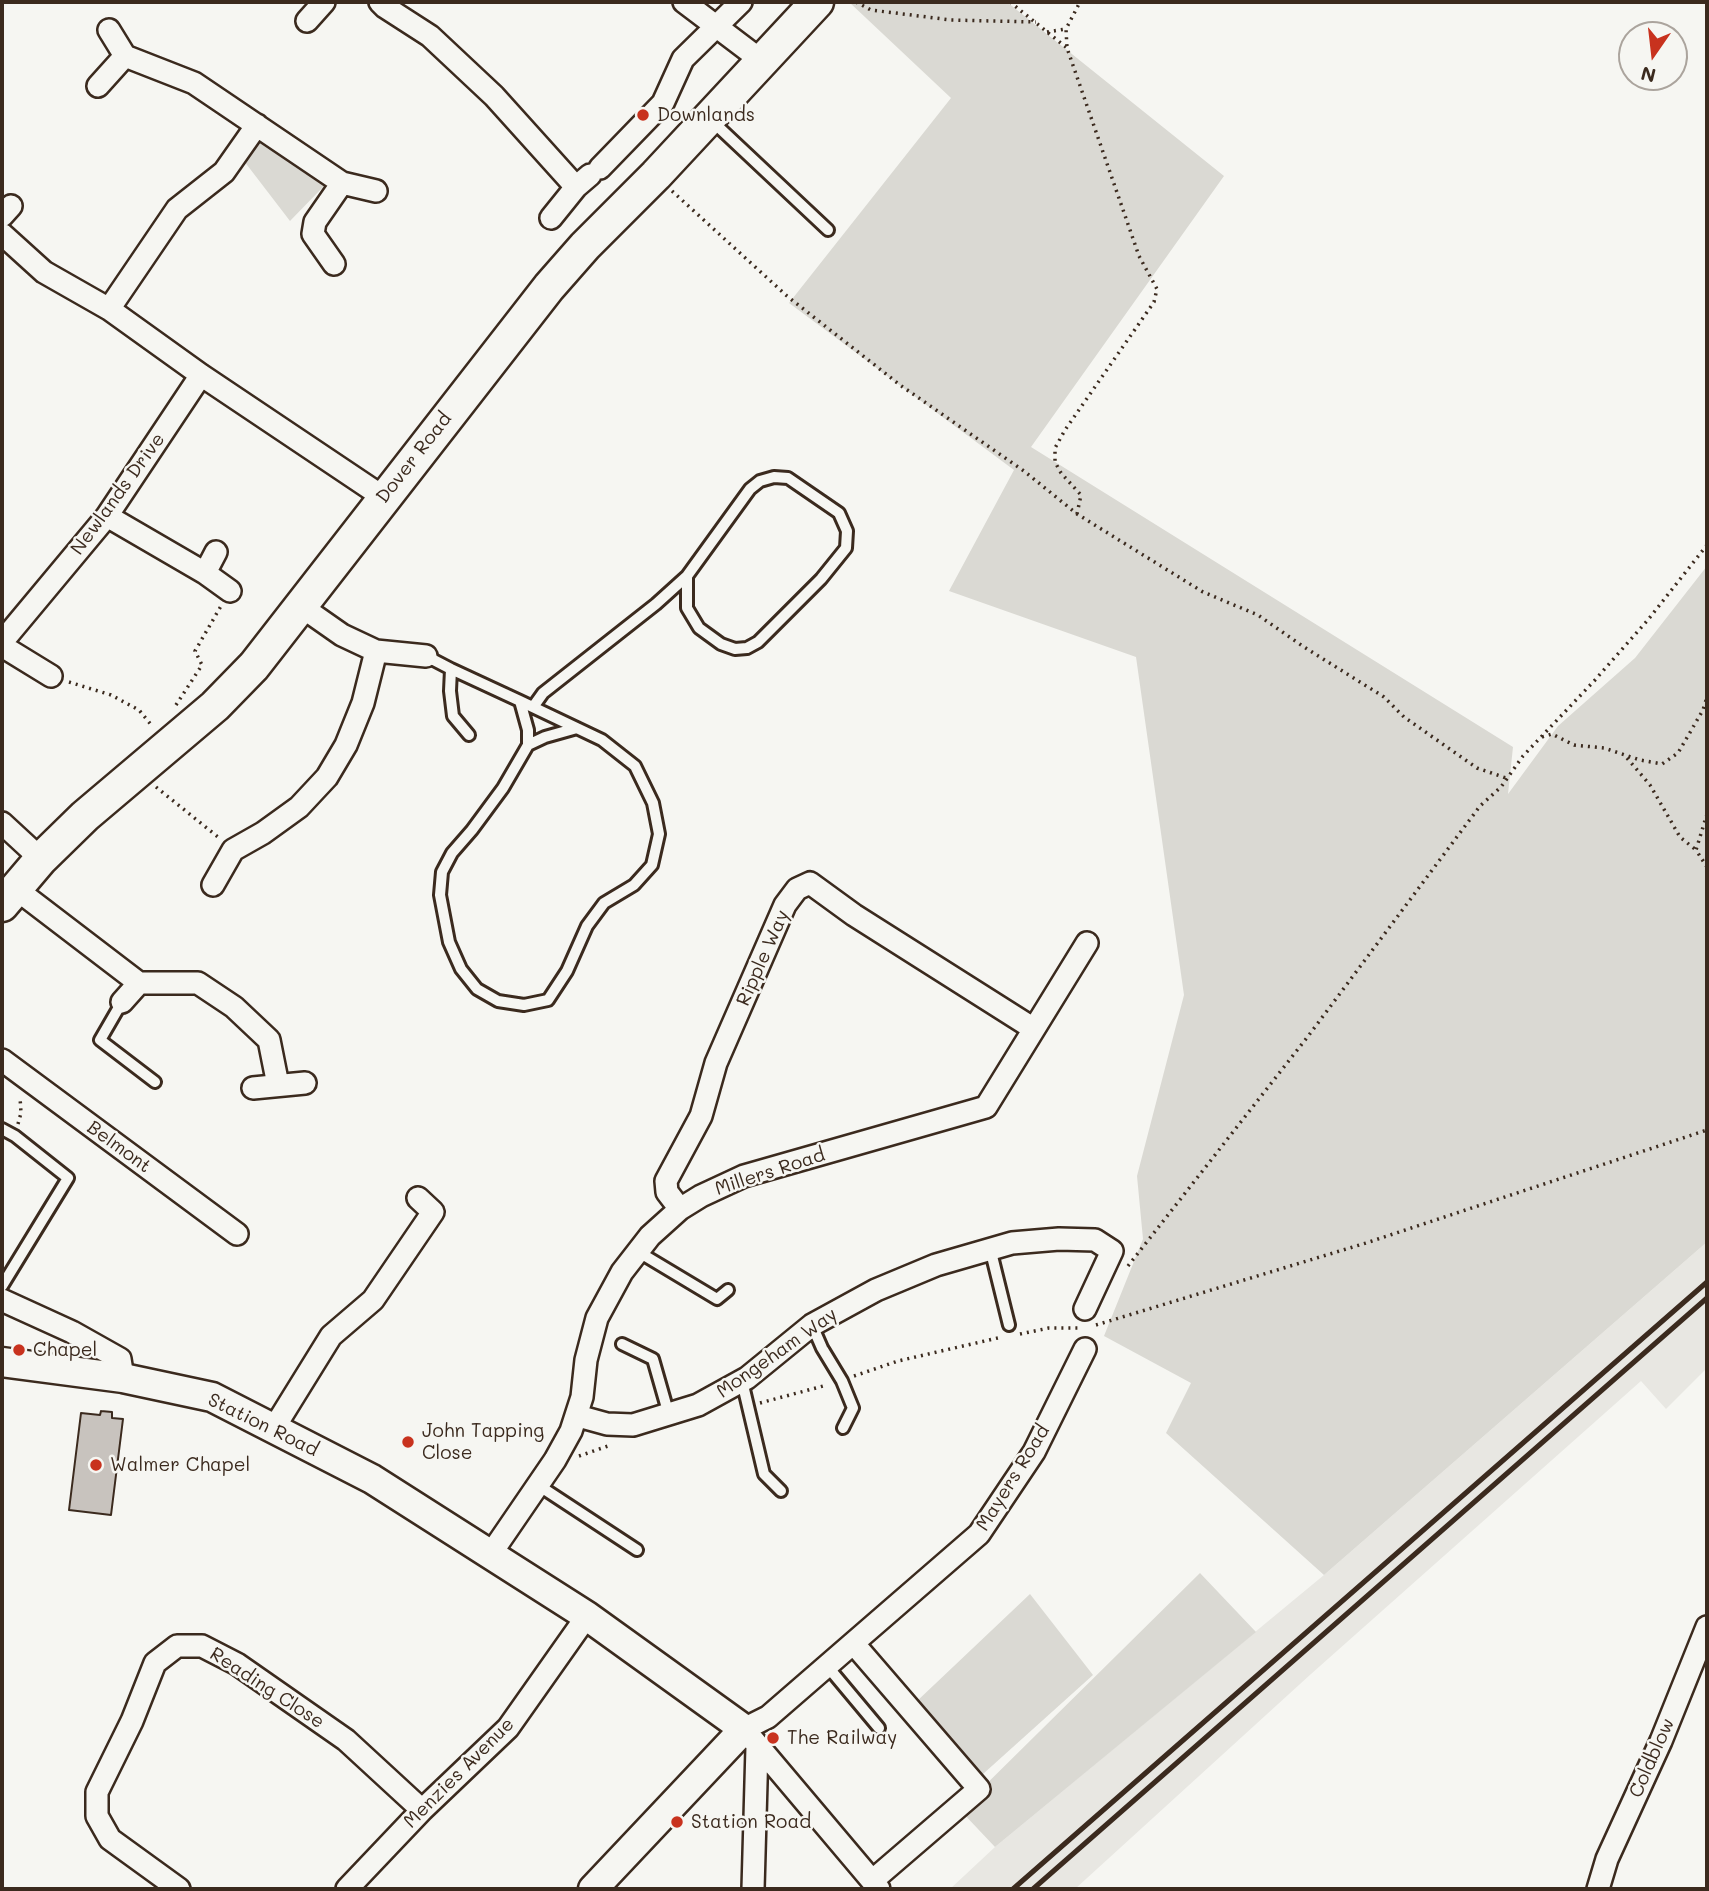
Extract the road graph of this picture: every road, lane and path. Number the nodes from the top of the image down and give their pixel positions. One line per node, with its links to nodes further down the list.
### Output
1 (324, 2): 9 (street)
2 (380, 2): 22 (street)
3 (684, 2): 11 (street)
4 (741, 2): 11 (street)
5 (817, 2): 17 (main road, Dover Road)
6 (856, 2): 10 (path)
7 (1010, 2): 10 (path)
8 (1080, 2): 12 (path)
9 (307, 21)
10 (1036, 22): 14 (path)
11 (718, 27): 17 (street); 22 (street)
12 (1066, 29): 14 (path); 15 (path)
13 (109, 30): 16 (street)
14 (1047, 32): 15 (path)
15 (1068, 48): 32 (path)
16 (125, 56): 18 (street); 20 (street)
17 (762, 61): 19 (main road, Dover Road)
18 (98, 86)
19 (709, 118): 21 (main road, Dover Road); 26 (lane)
20 (257, 125): 23 (street); 29 (street)
21 (656, 175): 31 (main road, Dover Road); 32 (path)
22 (588, 177): 25 (street)
23 (342, 183): 24 (street); 28 (street)
24 (376, 191)
25 (551, 218)
26 (828, 230)
27 (2, 233): 29 (street)
28 (334, 264)
29 (109, 309): 30 (street)
30 (201, 375): 31 (street); 33 (street, Newlands Drive)
31 (383, 497): 39 (main road, Dover Road)
32 (1077, 513): 56 (path)
33 (107, 516): 36 (street); 40 (street, Newlands Drive)
34 (1707, 545): 51 (path)
35 (216, 552): 36 (street)
36 (205, 573): 38 (street)
37 (687, 576): 37 (lane); 47 (lane)
38 (230, 591): 48 (path)
39 (302, 607): 41 (street); 53 (main road, Dover Road)
40 (2, 644): 44 (street, Newlands Drive)
41 (376, 651): 42 (street); 59 (street)
42 (426, 656): 43 (lane)
43 (452, 669): 46 (lane); 50 (lane)
44 (51, 676): 53 (path)
45 (1707, 697): 54 (path)
46 (520, 701): 47 (lane); 52 (lane)
47 (533, 707): 49 (lane)
48 (173, 710)
49 (577, 728): 52 (lane); 52 (lane)
50 (469, 735)
51 (1542, 737): 54 (path); 56 (path)
52 (528, 746)
53 (166, 749): 55 (main road, Dover Road)
54 (1624, 755): 60 (path)
55 (137, 772): 59 (path); 61 (main road, Dover Road)
56 (1506, 778): 82 (path)
57 (1707, 814): 60 (path)
58 (2, 824): 61 (street)
59 (233, 850): 63 (street)
60 (1696, 850): 62 (path)
61 (41, 859): 64 (main road, Dover Road)
62 (1707, 867)
63 (213, 885)
64 (9, 897): 66 (street)
65 (1087, 943): 68 (street, Millers Road)
66 (139, 983): 67 (street); 72 (street)
67 (122, 1003): 70 (lane)
68 (1034, 1029): 78 (street, Millers Road); 78 (street, Ripple Way)
69 (10, 1066): 76 (path); 79 (street, Belmont)
70 (155, 1082)
71 (305, 1083): 72 (street)
72 (278, 1085): 73 (street)
73 (253, 1088)
74 (2, 1129): 76 (lane)
75 (1707, 1130): 86 (path)
76 (15, 1136): 83 (lane)
77 (418, 1198): 98 (street)
78 (680, 1209): 81 (street, Millers Road)
79 (237, 1234)
80 (990, 1248): 86 (street, Mongeham Way); 87 (street, Mongeham Way); 88 (lane)
81 (637, 1251): 84 (lane); 97 (street, Millers Road)
82 (1120, 1276)
83 (2, 1286)
84 (728, 1290)
85 (2, 1300): 92 (street)
86 (1093, 1317): 94 (path)
87 (812, 1325): 93 (street, Mongeham Way); 94 (lane)
88 (1009, 1325)
89 (622, 1344): 96 (lane)
90 (1084, 1349): 108 (street, Mayers Road)
91 (2, 1362): 92 (street, Station Road)
92 (123, 1378): 98 (street, Station Road)
93 (742, 1381): 95 (lane); 96 (street, Mongeham Way)
94 (842, 1381): 95 (path); 99 (lane)
95 (748, 1406): 103 (lane)
96 (669, 1415): 97 (street, Mongeham Way)
97 (578, 1416): 102 (street, Millers Road)
98 (274, 1428): 105 (street, Station Road)
99 (843, 1428)
100 (616, 1444): 101 (path)
101 (578, 1456)
102 (538, 1485): 104 (lane); 105 (street, Millers Road)
103 (781, 1491)
104 (637, 1550)
105 (491, 1555): 106 (street, Station Road)
106 (587, 1616): 111 (street, Station Road); 112 (street, Menzies Avenue)
107 (1707, 1627): 118 (street, Coldblow)
108 (854, 1644): 109 (street, Mayers Road); 113 (street)
109 (828, 1667): 110 (lane); 111 (street, Mayers Road)
110 (879, 1728)
111 (750, 1738): 113 (street, Station Road); 116 (street); 117 (street)
112 (422, 1810): 114 (street, Reading Close); 115 (street, Menzies Avenue)
113 (875, 1885)
114 (179, 1889)
115 (347, 1889)
116 (593, 1889)
117 (753, 1889)
118 (1598, 1889)

